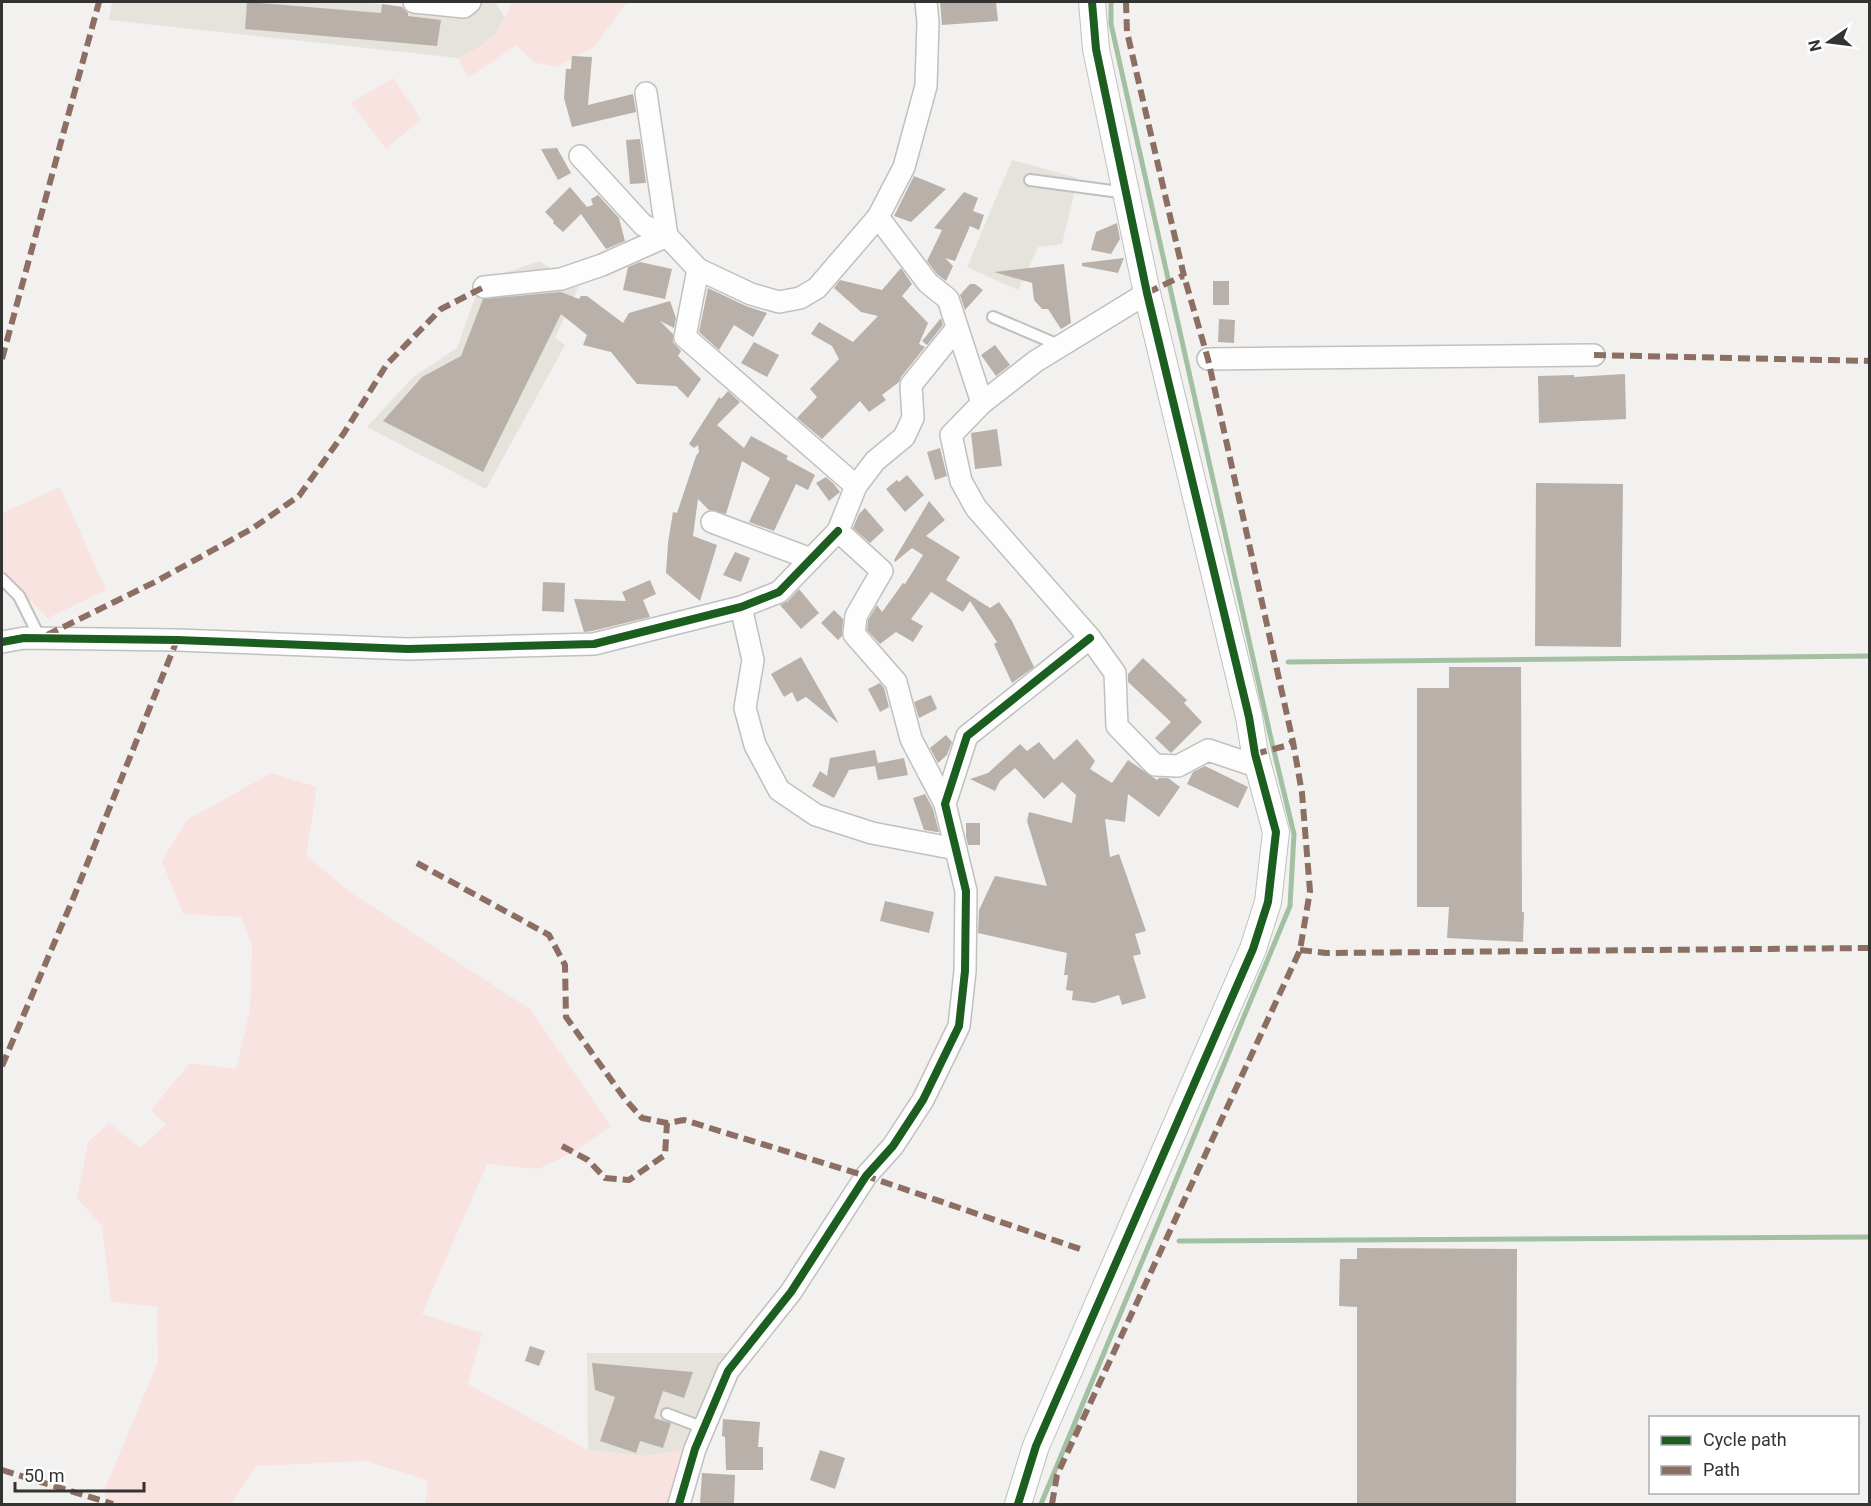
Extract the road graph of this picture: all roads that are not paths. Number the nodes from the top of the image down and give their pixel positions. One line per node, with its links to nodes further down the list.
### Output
1 (414, 2): 2 (street)
2 (470, 2)
3 (926, 2): 9 (street)
4 (1092, 2): 8 (street)
5 (646, 93): 10 (street)
6 (580, 156): 10 (street)
7 (1030, 180): 8 (lane)
8 (1127, 194): 13 (street)
9 (878, 217): 11 (street); 15 (street)
10 (667, 236): 11 (street); 12 (street)
11 (698, 269): 20 (street)
12 (484, 287)
13 (1147, 293): 16 (street); 29 (street)
14 (993, 317): 16 (lane)
15 (957, 328): 19 (street); 20 (street)
16 (1061, 346): 19 (street)
17 (1594, 355): 18 (street)
18 (1208, 359)
19 (982, 404): 27 (street)
20 (856, 486): 22 (street)
21 (712, 522): 23 (street)
22 (837, 531): 23 (street); 30 (street)
23 (811, 559): 25 (street)
24 (2, 579): 26 (lane)
25 (741, 607): 26 (street); 31 (street)
26 (40, 638): 28 (street)
27 (1090, 638): 29 (street); 30 (street)
28 (2, 642)
29 (1259, 767): 35 (street)
30 (945, 804): 31 (street)
31 (956, 849): 33 (street)
32 (667, 1414): 33 (lane)
33 (704, 1428): 34 (street)
34 (679, 1504)
35 (1018, 1504)

